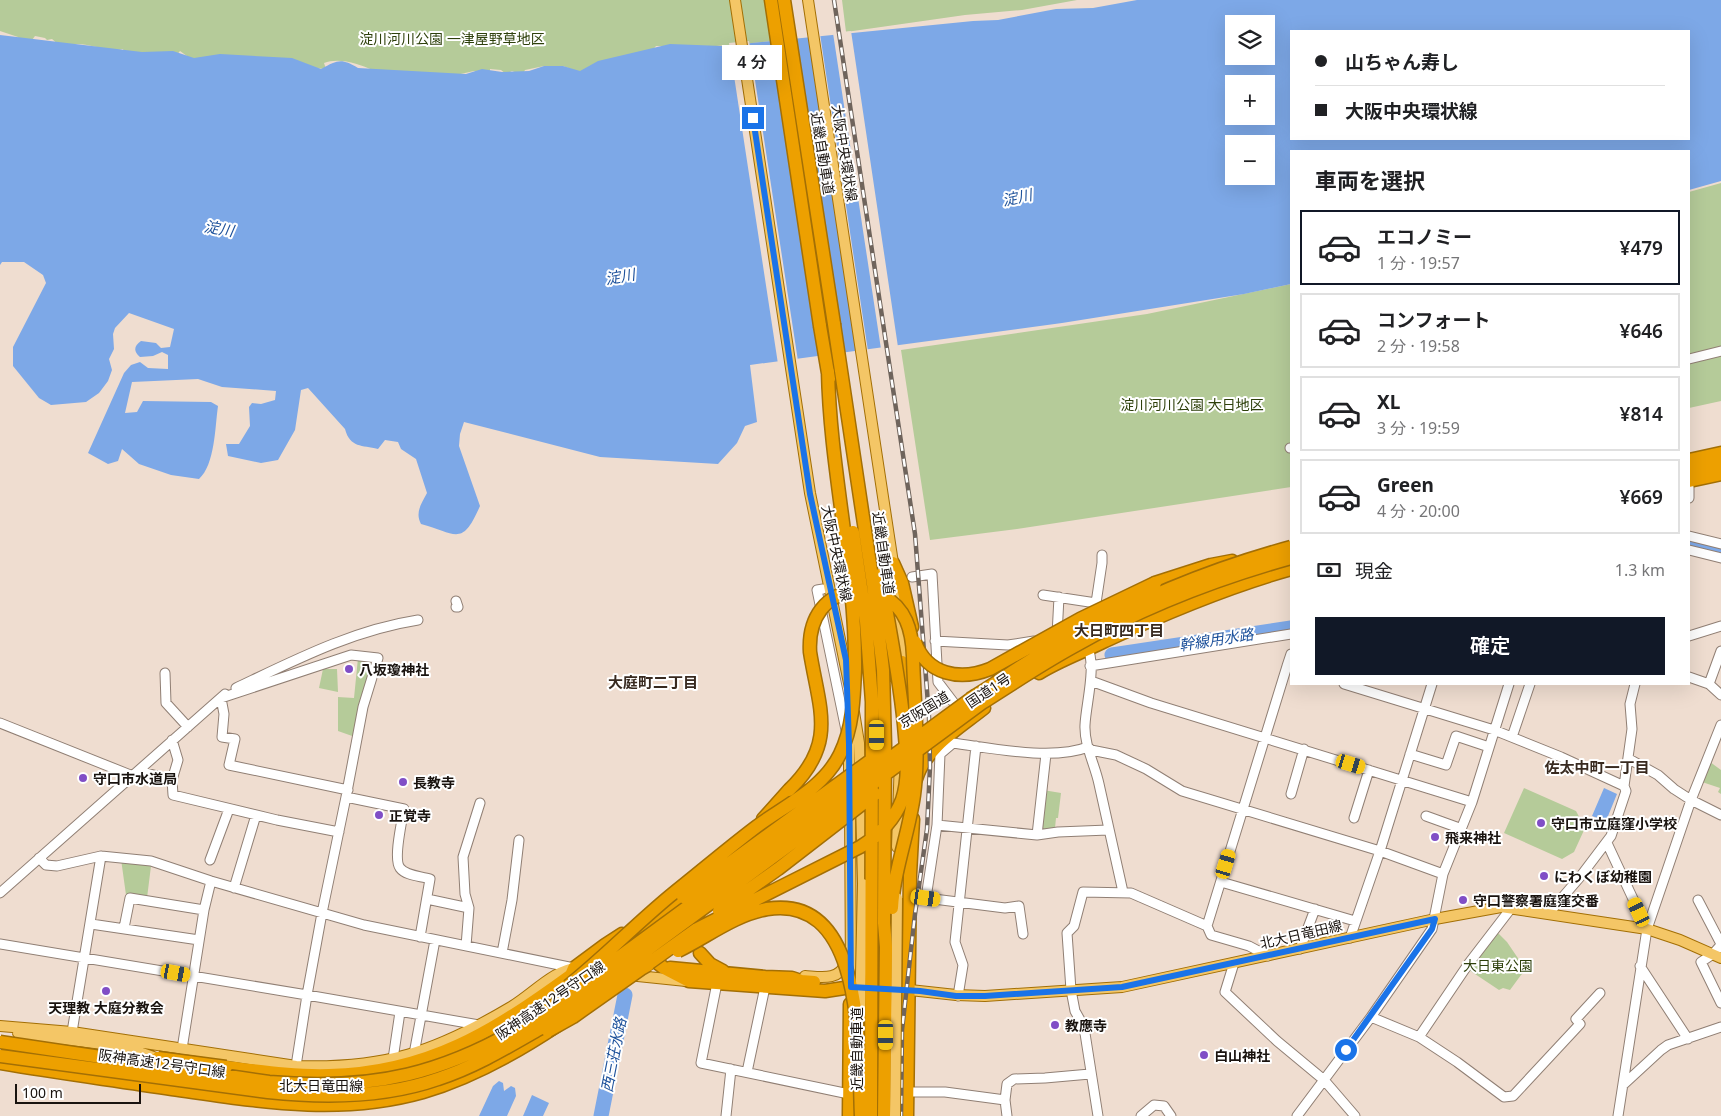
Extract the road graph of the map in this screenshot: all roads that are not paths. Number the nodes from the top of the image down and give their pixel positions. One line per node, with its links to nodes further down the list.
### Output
1 (735, 0): 42 (main road, 大阪中央環状線)
2 (771, 0): 7 (highway, 近畿自動車道, bridge)
3 (784, 0): 9 (highway, 近畿自動車道, bridge)
4 (808, 0): 25 (main road, 大阪中央環状線)
5 (1721, 351): 6 (street)
6 (1690, 359)
7 (828, 371): 93 (highway, bridge); 199 (highway, 近畿自動車道, bridge)
8 (1721, 453): 10 (highway)
9 (855, 457): 139 (highway, 近畿自動車道, bridge); 150 (highway, bridge)
10 (1690, 460)
11 (1721, 464): 12 (highway)
12 (1690, 471)
13 (1721, 474): 15 (highway)
14 (1721, 479): 16 (street)
15 (1690, 485)
16 (1690, 485)
17 (1690, 536): 18 (street)
18 (1721, 544)
19 (1290, 547): 21 (highway, 京阪国道, bridge)
20 (1690, 550): 24 (street)
21 (1271, 553): 38 (highway, bridge); 57 (highway, 京阪国道, bridge)
22 (1102, 554): 31 (street)
23 (1290, 558): 57 (highway, 京阪国道, bridge)
24 (1721, 558)
25 (893, 563): 38 (highway)
26 (1290, 569): 40 (highway, 国道1号)
27 (912, 577): 39 (street)
28 (820, 590): 67 (street)
29 (1043, 595): 30 (street)
30 (1058, 597): 31 (street); 36 (street)
31 (1096, 603): 34 (street)
32 (418, 620): 56 (street)
33 (1721, 626): 37 (street)
34 (1078, 633): 36 (street); 40 (street)
35 (1290, 634): 44 (street)
36 (1057, 635): 39 (street)
37 (1690, 636)
38 (908, 640): 43 (main road); 159 (main road)
39 (935, 641): 59 (street)
40 (1088, 649): 44 (street); 59 (highway, 国道1号)
41 (1721, 651): 49 (street)
42 (846, 660): 67 (main road); 198 (main road, 大阪中央環状線, bridge)
43 (902, 662): 105 (highway); 201 (main road, bridge)
44 (1090, 666): 48 (street)
45 (1289, 667): 64 (street)
46 (165, 673): 62 (street)
47 (1690, 677): 49 (street)
48 (1091, 682): 64 (street); 69 (street)
49 (1709, 684): 55 (street)
50 (1347, 685): 58 (street)
51 (1432, 685): 58 (street)
52 (1509, 685): 63 (street)
53 (1530, 685): 65 (street)
54 (1635, 685): 74 (street)
55 (1721, 695)
56 (221, 698): 62 (street); 80 (street); 80 (street)
57 (979, 699): 85 (highway, bridge); 123 (highway, 京阪国道, bridge); 151 (highway, bridge)
58 (1424, 709): 63 (street); 73 (street)
59 (968, 721): 105 (highway, 国道1号)
60 (0, 723): 76 (street)
61 (1721, 725): 82 (street)
62 (188, 727): 66 (street)
63 (1494, 730): 65 (street); 70 (street)
64 (1264, 737): 71 (street); 87 (street)
65 (1512, 737): 79 (street)
66 (172, 740): 76 (street); 77 (street)
67 (849, 744): 130 (main road)
68 (976, 746): 72 (street); 92 (street); 94 (street)
69 (1088, 747): 72 (street); 87 (street); 96 (street)
70 (1489, 747): 73 (street); 84 (street)
71 (1304, 749): 75 (street); 81 (street)
72 (1046, 754): 98 (street)
73 (1410, 754): 78 (street)
74 (1629, 759): 79 (street); 82 (street)
75 (1369, 770): 78 (street); 91 (street)
76 (136, 773): 77 (street); 103 (street)
77 (172, 780): 86 (street)
78 (1402, 780): 84 (street); 101 (street)
79 (1624, 786): 100 (street)
80 (347, 793): 97 (street); 114 (street)
81 (1291, 794)
82 (1691, 800): 89 (street); 129 (street)
83 (480, 802): 118 (street)
84 (1472, 802): 95 (street)
85 (832, 808): 179 (highway, 阪神高速12号守口線, bridge); 190 (highway, 阪神高速12号守口線, bridge)
86 (229, 809): 88 (street); 104 (street)
87 (1243, 811): 101 (street); 108 (street)
88 (256, 815): 97 (street); 110 (street)
89 (1721, 815)
90 (1426, 816): 95 (street)
91 (1354, 818)
92 (937, 825): 94 (street); 113 (street)
93 (756, 827): 139 (highway, bridge); 179 (highway, bridge)
94 (967, 828): 98 (street); 116 (street)
95 (1462, 829): 106 (street)
96 (1108, 830): 98 (street); 111 (street)
97 (340, 832): 121 (street)
98 (1037, 835)
99 (520, 840): 141 (street)
100 (1607, 843): 122 (street); 129 (street)
101 (1380, 851): 106 (street); 125 (street)
102 (102, 856): 103 (street); 107 (street); 126 (street)
103 (39, 858): 109 (street)
104 (210, 860)
105 (910, 874): 112 (highway, 国道1号)
106 (1442, 874): 124 (street)
107 (211, 881): 110 (street); 120 (street)
108 (1221, 882): 119 (street); 127 (street)
109 (2, 887)
110 (234, 888): 121 (street)
111 (1123, 892): 127 (street); 161 (street)
112 (910, 898): 113 (street); 160 (highway, 国道1号)
113 (926, 898): 116 (street)
114 (427, 899): 118 (street); 132 (street)
115 (1698, 900): 137 (street)
116 (959, 903): 131 (street); 166 (street)
117 (1512, 907): 122 (main road, 北大日竜田線); 124 (main road, 北大日竜田線); 176 (street)
118 (469, 908): 138 (street)
119 (1315, 909): 125 (street); 140 (street)
120 (204, 910): 128 (street); 134 (street)
121 (322, 913): 132 (street); 165 (street)
122 (1548, 913): 129 (main road, 北大日竜田線)
123 (658, 916): 148 (highway); 149 (highway, 京阪国道)
124 (1435, 919): 133 (main road, 北大日竜田線); 170 (street)
125 (1355, 922): 133 (street)
126 (91, 924): 128 (street); 144 (street)
127 (1207, 926): 142 (street)
128 (124, 928): 134 (street)
129 (1647, 929): 143 (main road, 北大日竜田線); 147 (street)
130 (851, 932): 154 (main road); 158 (main road)
131 (1023, 934)
132 (420, 937): 135 (street)
133 (1350, 938): 140 (main road, 北大日竜田線)
134 (199, 940): 153 (street)
135 (435, 940): 138 (street); 169 (street)
136 (0, 944): 144 (street)
137 (1721, 944): 143 (street)
138 (466, 946): 141 (street)
139 (886, 947): 200 (highway, 近畿自動車道, bridge)
140 (1300, 949): 142 (main road, 北大日竜田線)
141 (502, 953): 148 (street)
142 (1268, 956): 146 (main road, 北大日竜田線)
143 (1717, 956): 167 (street)
144 (84, 957): 153 (street); 175 (street)
145 (615, 963): 148 (main road, 北大日竜田線); 149 (main road, 北大日竜田線); 152 (main road)
146 (1234, 963): 161 (main road, 北大日竜田線); 191 (street)
147 (1640, 966): 177 (street); 192 (street)
148 (574, 968): 152 (main road); 171 (main road, 北大日竜田線); 181 (highway, bridge)
149 (664, 968): 151 (highway, 京阪国道); 155 (highway, 京阪国道)
150 (641, 969): 190 (highway, bridge); 198 (highway, bridge)
151 (728, 973): 154 (highway, 京阪国道)
152 (621, 974): 155 (main road); 163 (main road, 北大日竜田線)
153 (194, 976): 165 (street); 180 (street)
154 (792, 978): 158 (highway, 京阪国道)
155 (689, 981): 156 (highway, 京阪国道)
156 (717, 983): 157 (highway, 京阪国道); 187 (street)
157 (765, 987): 162 (highway, 京阪国道); 188 (street)
158 (851, 987): 159 (highway, 京阪国道); 162 (highway, 京阪国道); 174 (highway)
159 (878, 988): 160 (highway, 京阪国道)
160 (910, 990): 166 (main road, 北大日竜田線); 193 (highway)
161 (1071, 990): 166 (main road, 北大日竜田線); 189 (street)
162 (825, 991): 174 (highway)
163 (598, 992): 173 (main road, 北大日竜田線); 185 (highway, bridge)
164 (1600, 993): 176 (street)
165 (306, 995): 168 (street); 186 (street)
166 (958, 996)
167 (1721, 1003)
168 (400, 1012): 169 (street); 184 (street)
169 (421, 1015): 171 (street); 182 (street)
170 (1371, 1017): 176 (street); 191 (street)
171 (479, 1025): 182 (main road, 北大日竜田線)
172 (1721, 1026): 177 (street)
173 (0, 1027): 175 (main road, 北大日竜田線)
174 (850, 1028): 194 (highway)
175 (72, 1032): 180 (main road, 北大日竜田線)
176 (1419, 1038)
177 (1688, 1039): 192 (street)
178 (0, 1042): 181 (highway, 阪神高速12号守口線, bridge)
179 (490, 1045): 181 (highway, 阪神高速12号守口線, bridge)
180 (182, 1049): 186 (main road, 北大日竜田線)
181 (83, 1054)
182 (414, 1054): 184 (main road, 北大日竜田線)
183 (0, 1056): 190 (highway, 阪神高速12号守口線, bridge)
184 (393, 1059): 186 (main road, 北大日竜田線)
185 (0, 1064)
186 (296, 1066)
187 (731, 1069): 188 (street); 196 (street)
188 (746, 1072): 194 (street)
189 (1090, 1074): 195 (street); 204 (street)
190 (438, 1079)
191 (1324, 1080): 207 (street); 208 (street)
192 (1623, 1086): 209 (street)
193 (907, 1092): 195 (street); 202 (highway)
194 (849, 1094): 197 (highway)
195 (1005, 1100): 203 (street)
196 (726, 1116)
197 (849, 1116)
198 (860, 1116)
199 (871, 1116)
200 (884, 1116)
201 (895, 1116)
202 (906, 1116)
203 (1007, 1116)
204 (1098, 1116)
205 (1141, 1116): 206 (street)
206 (1171, 1116)
207 (1297, 1116)
208 (1355, 1116)
209 (1618, 1116)

